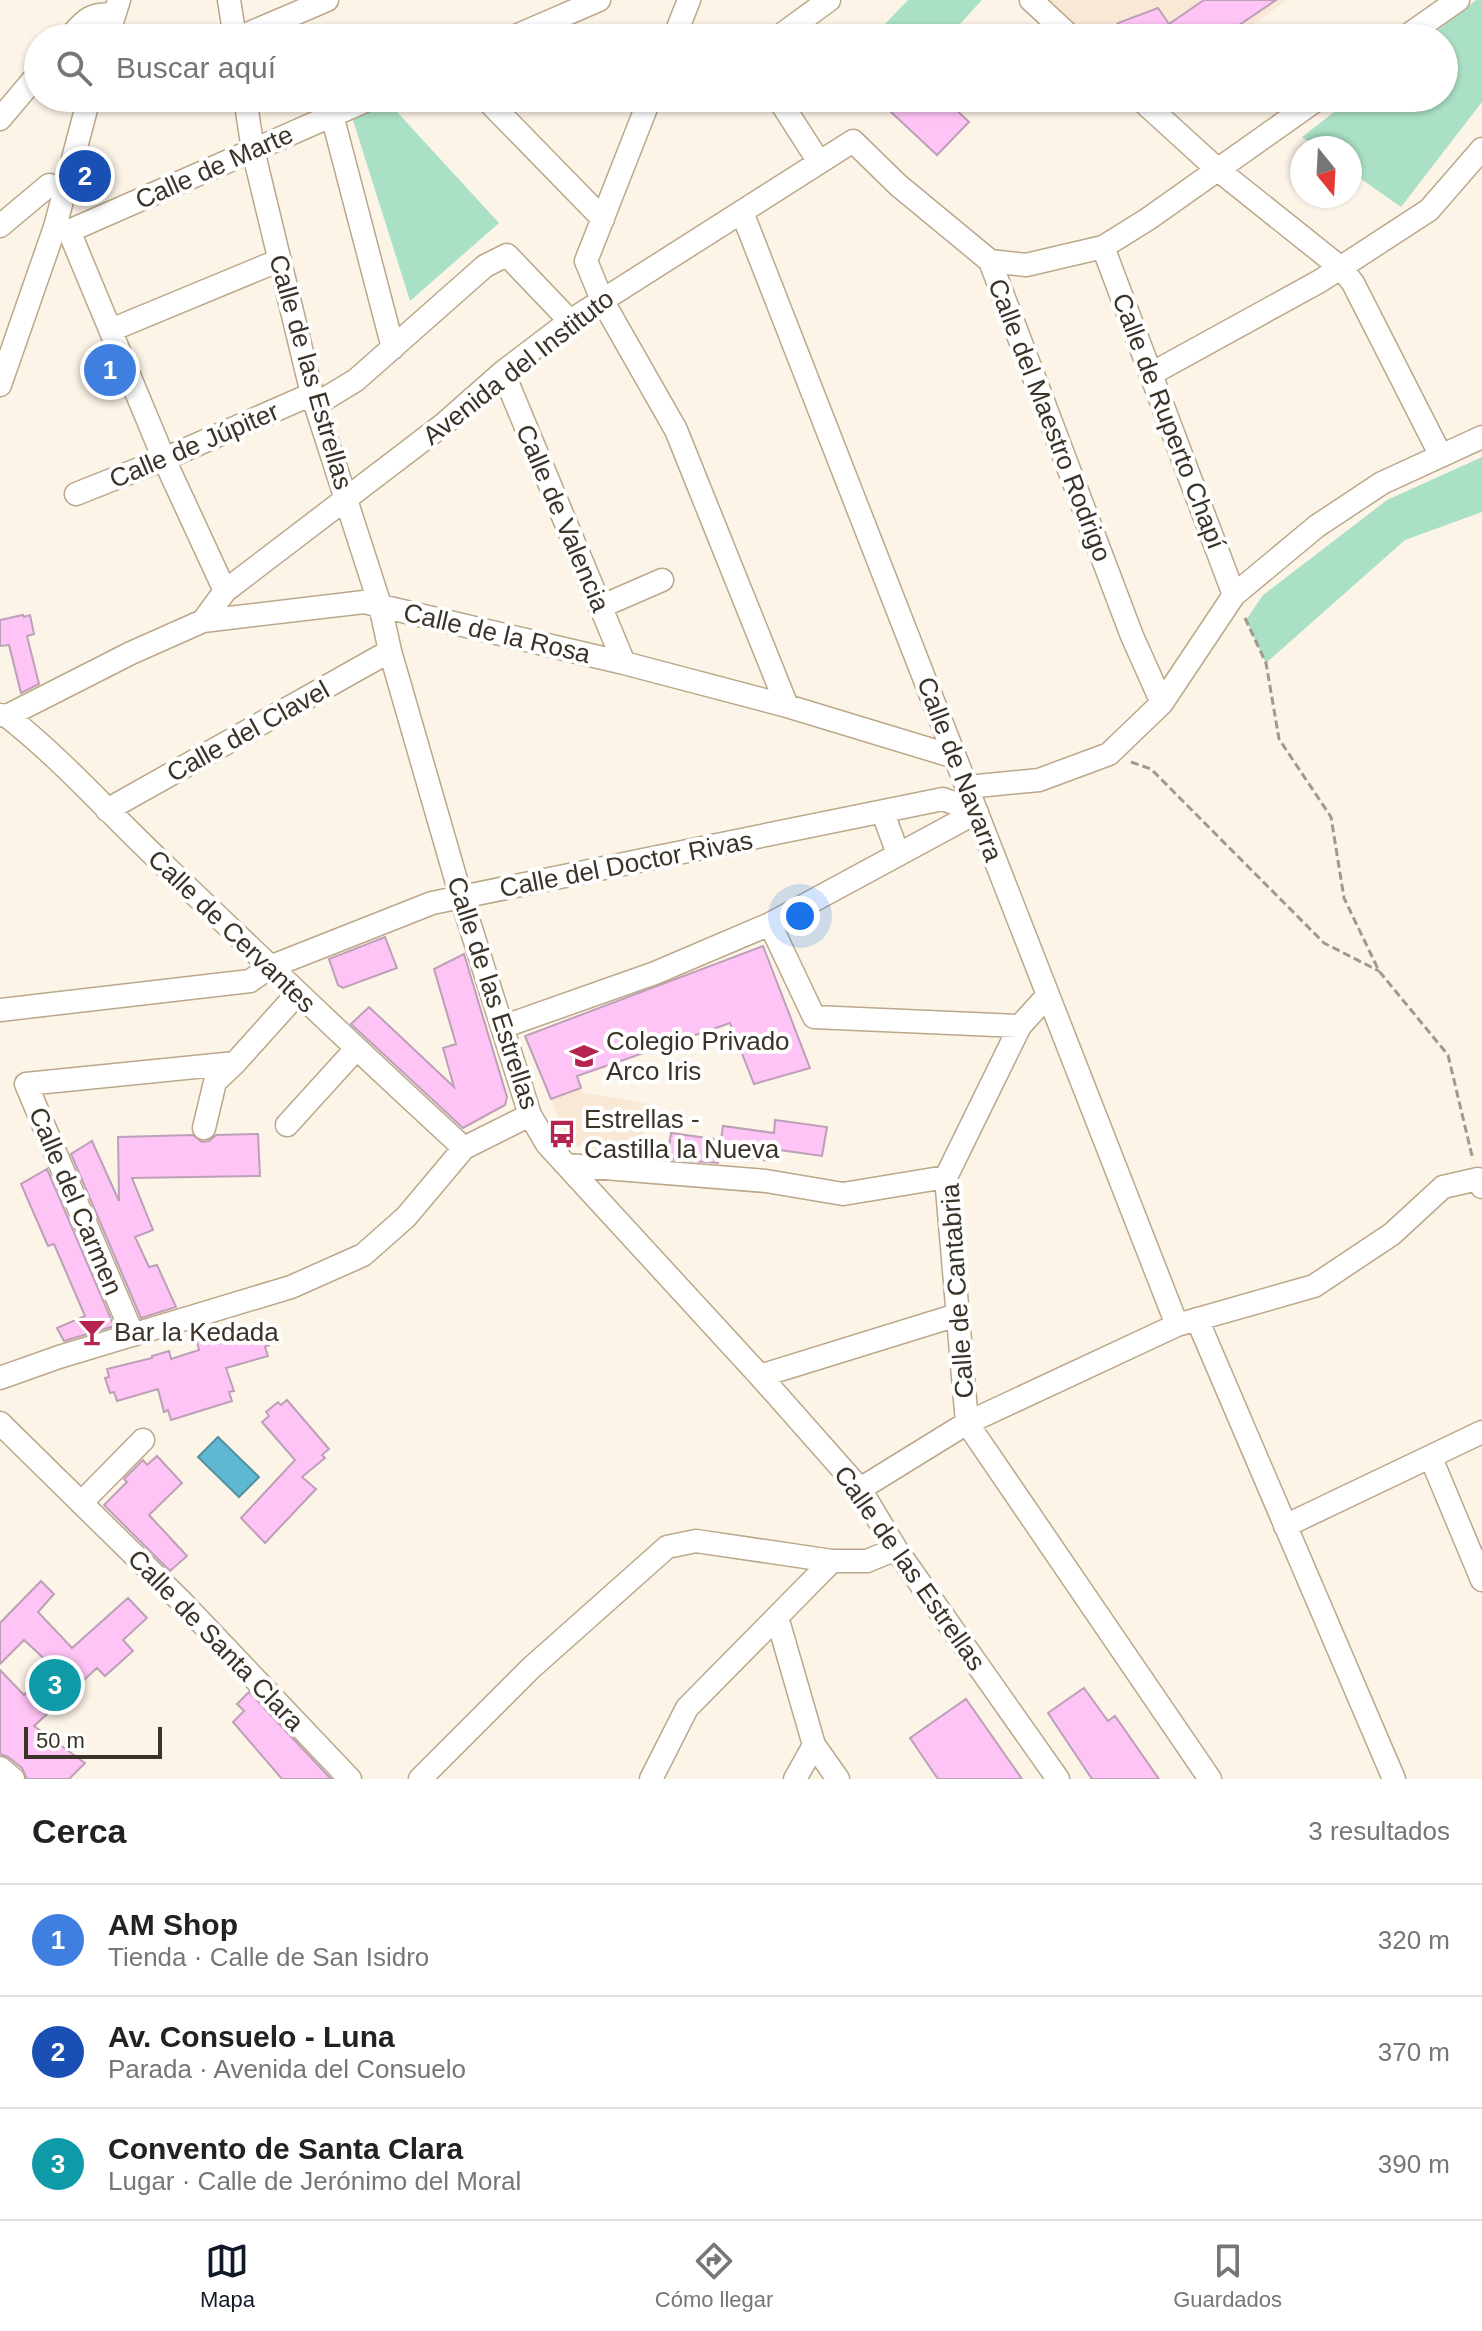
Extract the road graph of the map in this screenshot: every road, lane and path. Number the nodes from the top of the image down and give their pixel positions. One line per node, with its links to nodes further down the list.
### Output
1 (229, 0): 10 (street)
2 (327, 0): 11 (street)
3 (599, 0): 12 (street)
4 (689, 0): 13 (street)
5 (829, 0): 14 (street)
6 (1031, 0): 15 (street)
7 (1458, 0): 16 (street)
8 (117, 8): 9 (street)
9 (80, 24)
10 (233, 24)
11 (270, 24)
12 (543, 24)
13 (680, 24)
14 (796, 24)
15 (1057, 24)
16 (1424, 24)
17 (24, 91): 27 (street)
18 (88, 112): 33 (street)
19 (247, 112): 30 (street, Calle de las Estrellas)
20 (339, 112): 26 (street, Calle de Marte)
21 (499, 112): 35 (street)
22 (645, 112): 35 (street)
23 (787, 112): 31 (street)
24 (1154, 112): 32 (street)
25 (1299, 112): 32 (street)
26 (332, 115): 30 (street, Calle de Marte); 45 (street)
27 (0, 119)
28 (853, 141): 31 (street, Avenida del Instituto); 40 (street, Calle del Maestro Rodrigo)
29 (1482, 149): 41 (street)
30 (253, 150): 37 (street, Calle de Marte); 39 (street, Calle de las Estrellas)
31 (819, 162): 34 (street, Avenida del Instituto)
32 (1217, 169): 38 (street); 41 (street)
33 (65, 189): 36 (street); 37 (street)
34 (742, 212): 42 (street, Avenida del Instituto); 67 (street, Calle de Navarra)
35 (603, 219): 42 (street)
36 (0, 226)
37 (62, 229): 44 (street); 48 (street)
38 (1103, 247): 40 (street); 47 (street, Calle de Ruperto Chapí)
39 (280, 260): 44 (street); 49 (street, Calle de las Estrellas)
40 (990, 261): 63 (street, Calle del Maestro Rodrigo)
41 (1341, 268): 47 (street); 51 (street)
42 (602, 300): 43 (street, Avenida del Instituto); 64 (street)
43 (570, 321): 45 (street, Calle de Júpiter); 46 (street, Avenida del Instituto)
44 (111, 330): 52 (street)
45 (393, 348): 49 (street, Calle de Júpiter)
46 (503, 372): 54 (street, Avenida del Instituto); 59 (street, Calle de Valencia)
47 (1151, 374): 57 (street, Calle de Ruperto Chapí)
48 (0, 385)
49 (314, 400): 52 (street, Calle de Júpiter); 54 (street, Calle de las Estrellas)
50 (1482, 437): 51 (street)
51 (1441, 456): 57 (street)
52 (164, 459): 53 (street, Calle de Júpiter); 56 (street)
53 (76, 494)
54 (347, 499): 56 (street, Avenida del Instituto); 58 (street, Calle de las Estrellas)
55 (662, 580): 59 (street)
56 (225, 591): 60 (street, Avenida del Instituto)
57 (1234, 595): 63 (street); 76 (path)
58 (380, 605): 60 (street, Calle de la Rosa); 61 (street, Calle de las Estrellas); 62 (street, Calle de la Rosa)
59 (600, 607): 62 (street, Calle de Valencia)
60 (203, 621): 65 (street)
61 (390, 651): 69 (street, Calle del Clavel); 73 (street, Calle de las Estrellas)
62 (624, 663): 64 (street, Calle de la Rosa)
63 (1162, 703): 66 (street)
64 (787, 706): 67 (street, Calle de la Rosa)
65 (3, 715): 69 (street, Calle de Cervantes)
66 (1109, 754): 68 (street); 76 (path)
67 (955, 757): 68 (street, Calle de Navarra)
68 (967, 787): 70 (street, Calle de Navarra)
69 (107, 810): 75 (street, Calle de Cervantes)
70 (977, 812): 71 (street, Calle del Doctor Rivas); 72 (street); 78 (street, Calle de Navarra)
71 (883, 813): 72 (street); 73 (street, Calle del Doctor Rivas)
72 (898, 854): 74 (street)
73 (461, 897): 75 (street, Calle del Doctor Rivas); 81 (street, Calle de las Estrellas)
74 (770, 924): 80 (street); 81 (street)
75 (270, 967): 77 (street, Calle de Cervantes); 79 (street, Calle del Doctor Rivas)
76 (1379, 971): 90 (path)
77 (297, 994): 82 (street, Calle de Cervantes); 83 (street)
78 (1048, 995): 80 (street, Calle de Cantabria); 92 (street, Calle de Navarra)
79 (0, 1010)
80 (1020, 1026): 89 (street, Calle de Cantabria)
81 (502, 1027): 84 (street, Calle de las Estrellas)
82 (356, 1049): 85 (street); 87 (street, Calle de Cervantes)
83 (235, 1063): 86 (street); 93 (street, Calle del Carmen)
84 (530, 1115): 87 (street); 88 (street, Calle de las Estrellas)
85 (287, 1125)
86 (204, 1128)
87 (464, 1148): 93 (street)
88 (567, 1165): 89 (street); 94 (street, Calle de las Estrellas)
89 (946, 1177): 91 (street, Calle de Cantabria)
90 (1480, 1183): 92 (street)
91 (957, 1315): 94 (street); 97 (street, Calle de Cantabria)
92 (1187, 1322): 97 (street); 103 (street, Calle de Navarra)
93 (133, 1335): 95 (street)
94 (760, 1376): 101 (street, Calle de las Estrellas)
95 (0, 1378)
96 (0, 1423): 102 (street, Calle de Santa Clara)
97 (967, 1423): 101 (street); 117 (street)
98 (1482, 1432): 100 (street)
99 (143, 1440): 102 (street)
100 (1431, 1458): 103 (street); 106 (street)
101 (860, 1489): 104 (street, Calle de las Estrellas)
102 (81, 1503): 111 (street, Calle de Santa Clara)
103 (1285, 1526): 118 (street, Calle de Navarra)
104 (896, 1549): 105 (street); 116 (street, Calle de las Estrellas)
105 (832, 1561): 107 (street); 112 (street)
106 (1482, 1580)
107 (777, 1617): 108 (street); 113 (street)
108 (814, 1745): 114 (street); 115 (street)
109 (0, 1768): 110 (street)
110 (13, 1779)
111 (350, 1779)
112 (420, 1779)
113 (651, 1779)
114 (795, 1779)
115 (838, 1779)
116 (1058, 1779)
117 (1210, 1779)
118 (1394, 1779)

